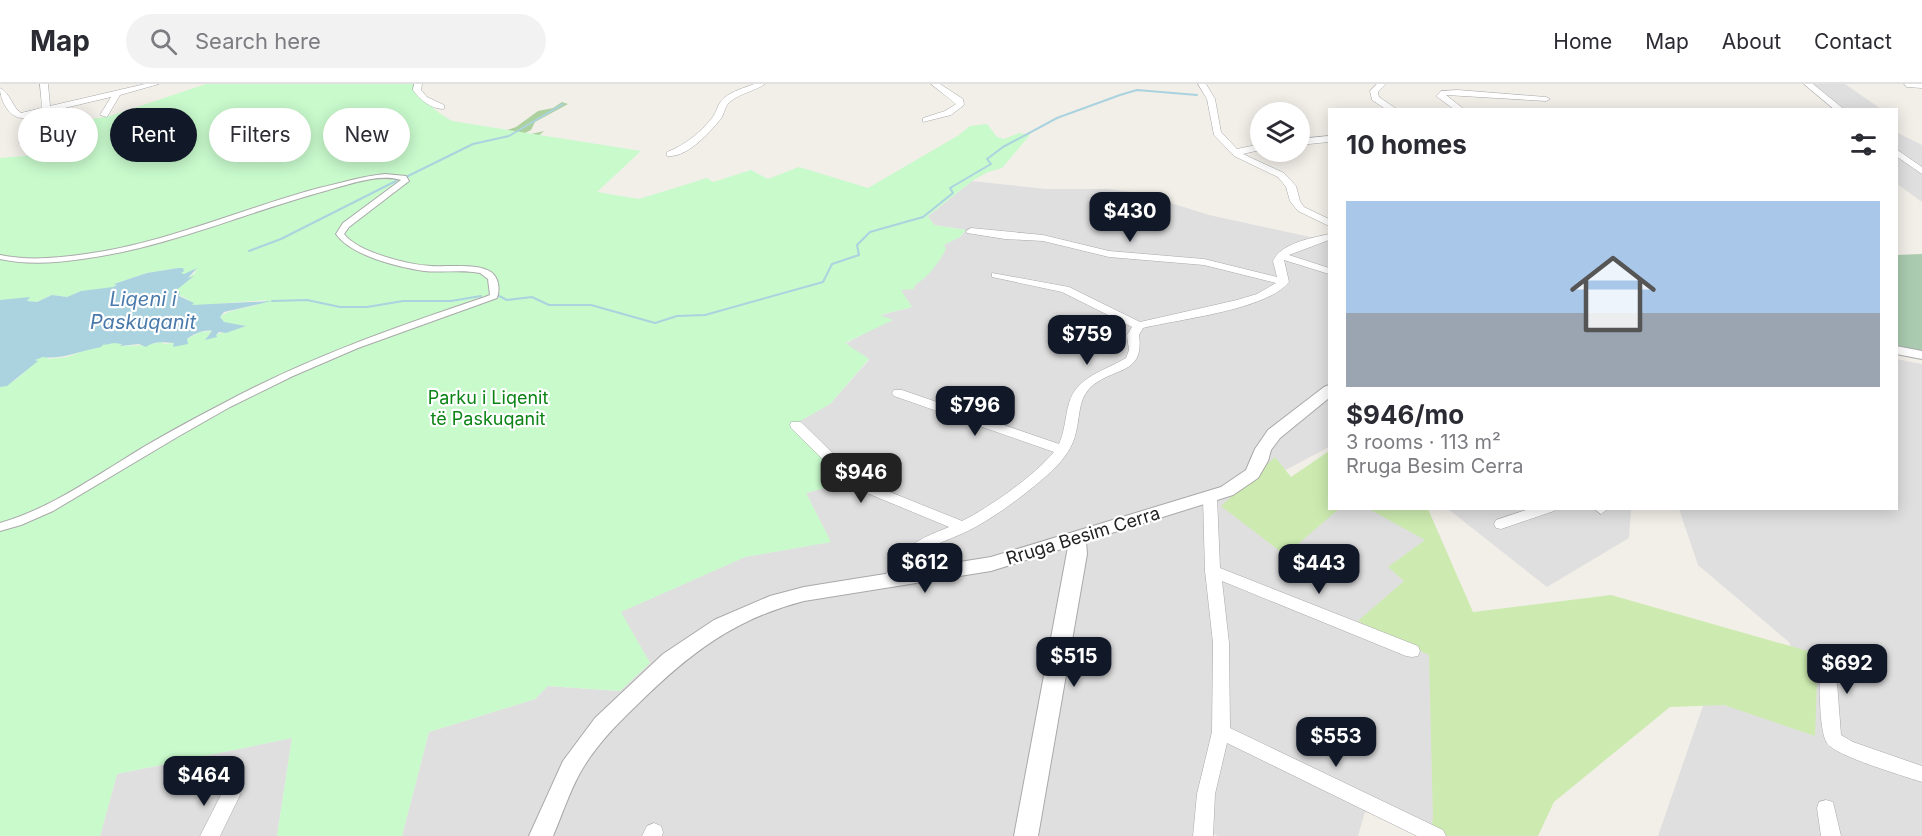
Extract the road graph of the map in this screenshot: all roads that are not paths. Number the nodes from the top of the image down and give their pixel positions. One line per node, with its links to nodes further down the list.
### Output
1 (44, 84): 16 (street)
2 (155, 84): 10 (street)
3 (418, 84): 15 (street)
4 (761, 84): 28 (street)
5 (935, 84): 23 (street)
6 (1202, 84): 29 (street)
7 (1382, 84): 18 (street)
8 (1808, 84): 20 (street)
9 (1907, 85): 11 (street)
10 (139, 86): 13 (street)
11 (1922, 86)
12 (0, 90): 22 (street)
13 (118, 92): 17 (street); 21 (street)
14 (1546, 99): 19 (street)
15 (441, 106)
16 (46, 108)
17 (52, 108)
18 (1391, 108)
19 (1458, 108)
20 (1838, 108)
21 (104, 115)
22 (18, 116)
23 (926, 120)
24 (1328, 139): 25 (street)
25 (1310, 141)
26 (1250, 149): 29 (street)
27 (1898, 153): 30 (street)
28 (670, 154)
29 (1237, 154): 31 (street)
30 (1922, 171)
31 (1328, 223)
32 (971, 231): 40 (street)
33 (1328, 237): 34 (street)
34 (1281, 256): 38 (street); 40 (street)
35 (0, 257): 36 (street)
36 (26, 263): 37 (street); 51 (street)
37 (0, 266)
38 (1328, 271)
39 (996, 275): 41 (street)
40 (1284, 282): 41 (street)
41 (1139, 326): 47 (street)
42 (1898, 350): 43 (street)
43 (1922, 355)
44 (1328, 391): 48 (street, Rruga Besim Cerra)
45 (898, 393): 47 (street)
46 (796, 425): 52 (street)
47 (1063, 450): 52 (street)
48 (1210, 497): 53 (street, Rruga Besim Cerra); 54 (street)
49 (1543, 510): 50 (street)
50 (1501, 524)
51 (0, 527)
52 (963, 527): 55 (street)
53 (1077, 539): 55 (street, Rruga Besim Cerra); 64 (street)
54 (1213, 571): 56 (street); 58 (street)
55 (891, 580): 63 (street, Rruga Besim Cerra)
56 (1412, 651)
57 (1827, 655): 59 (street)
58 (1221, 732): 65 (street); 66 (street)
59 (1922, 774)
60 (231, 795): 62 (street)
61 (1826, 808): 67 (street)
62 (210, 836)
63 (541, 836)
64 (1026, 836)
65 (1203, 836)
66 (1436, 836)
67 (1831, 836)

